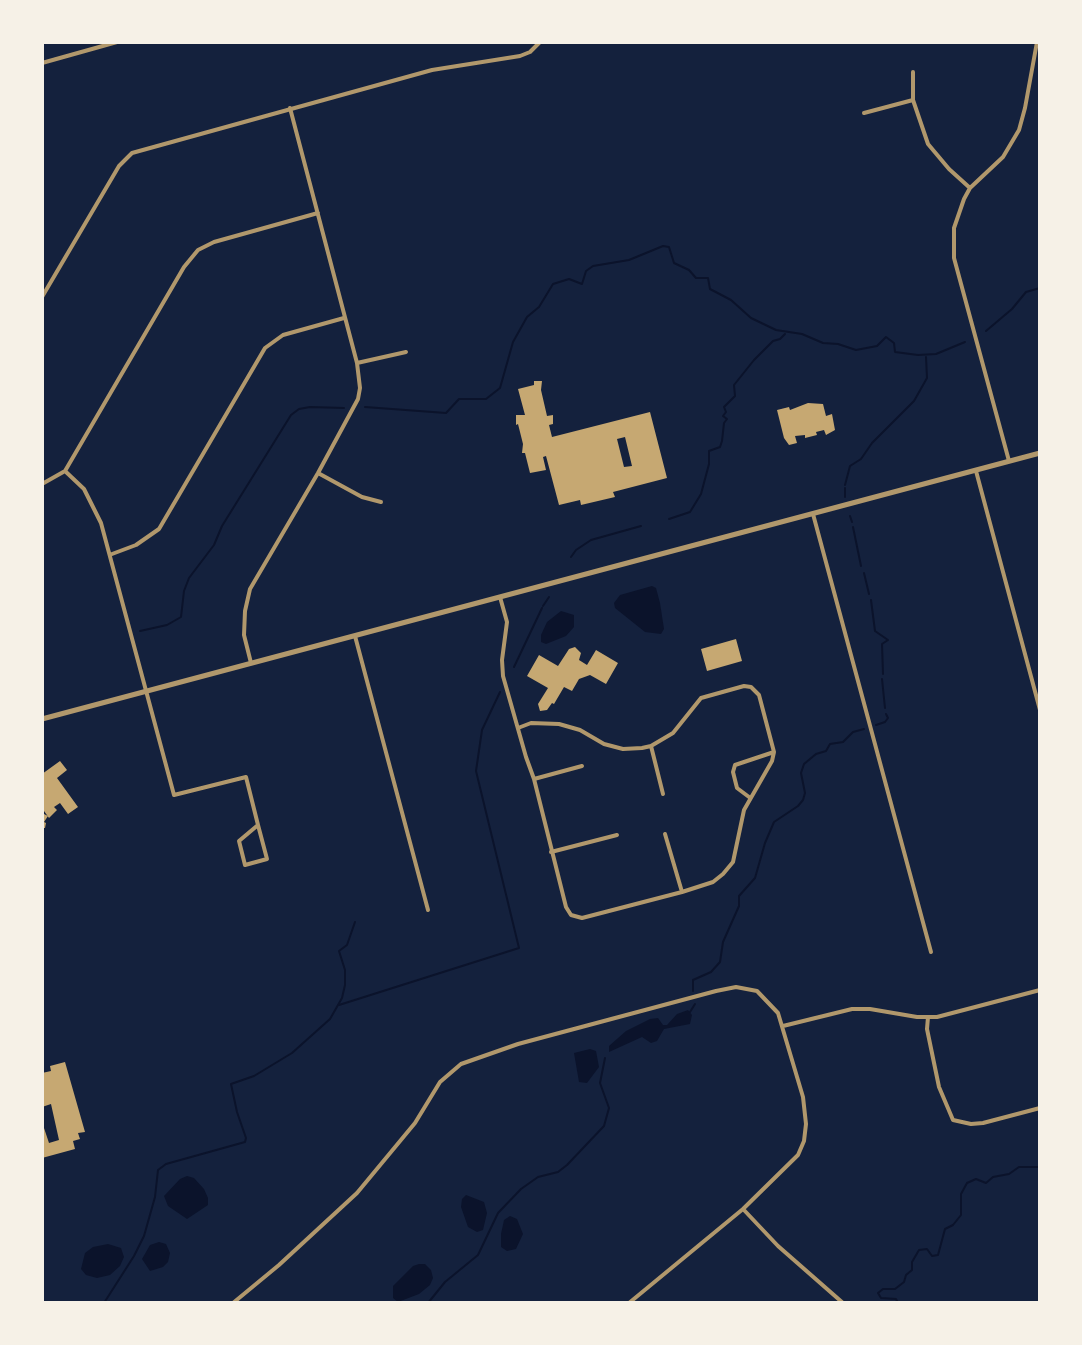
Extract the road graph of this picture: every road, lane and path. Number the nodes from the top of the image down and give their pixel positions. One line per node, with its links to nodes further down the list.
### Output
1 (117, 42): 4 (street)
2 (540, 42): 7 (street)
3 (1037, 42): 9 (street)
4 (42, 63)
5 (913, 72): 6 (street)
6 (913, 100): 8 (street); 9 (street)
7 (290, 108): 10 (street); 11 (street)
8 (864, 113)
9 (970, 188): 16 (street)
10 (318, 213): 12 (street); 17 (street)
11 (42, 297)
12 (344, 318): 14 (street); 23 (street)
13 (406, 352): 14 (street)
14 (357, 363): 19 (street)
15 (1040, 453): 16 (street)
16 (1009, 461): 18 (street)
17 (65, 471): 20 (street); 23 (street)
18 (976, 471): 22 (street); 28 (street)
19 (318, 473): 21 (street); 26 (street)
20 (42, 484)
21 (381, 502)
22 (813, 514): 24 (street); 43 (street)
23 (111, 554): 27 (street)
24 (500, 597): 25 (street); 30 (street)
25 (355, 636): 26 (street); 42 (street)
26 (251, 664): 27 (street)
27 (147, 692): 29 (street); 37 (street)
28 (1040, 710)
29 (42, 719)
30 (518, 728): 31 (street); 34 (street)
31 (651, 746): 32 (street); 35 (street)
32 (774, 752): 36 (street); 36 (street)
33 (582, 766): 34 (street)
34 (534, 779): 40 (street)
35 (663, 794)
36 (749, 797): 41 (street)
37 (258, 825): 37 (street)
38 (665, 834): 41 (street)
39 (617, 835): 40 (street)
40 (551, 852): 41 (street)
41 (682, 892)
42 (428, 910)
43 (931, 952)
44 (1040, 990): 45 (street)
45 (928, 1017): 46 (street); 47 (street)
46 (783, 1026): 48 (street); 49 (street)
47 (1040, 1108)
48 (743, 1209): 50 (street); 51 (street)
49 (233, 1303)
50 (629, 1303)
51 (843, 1303)

